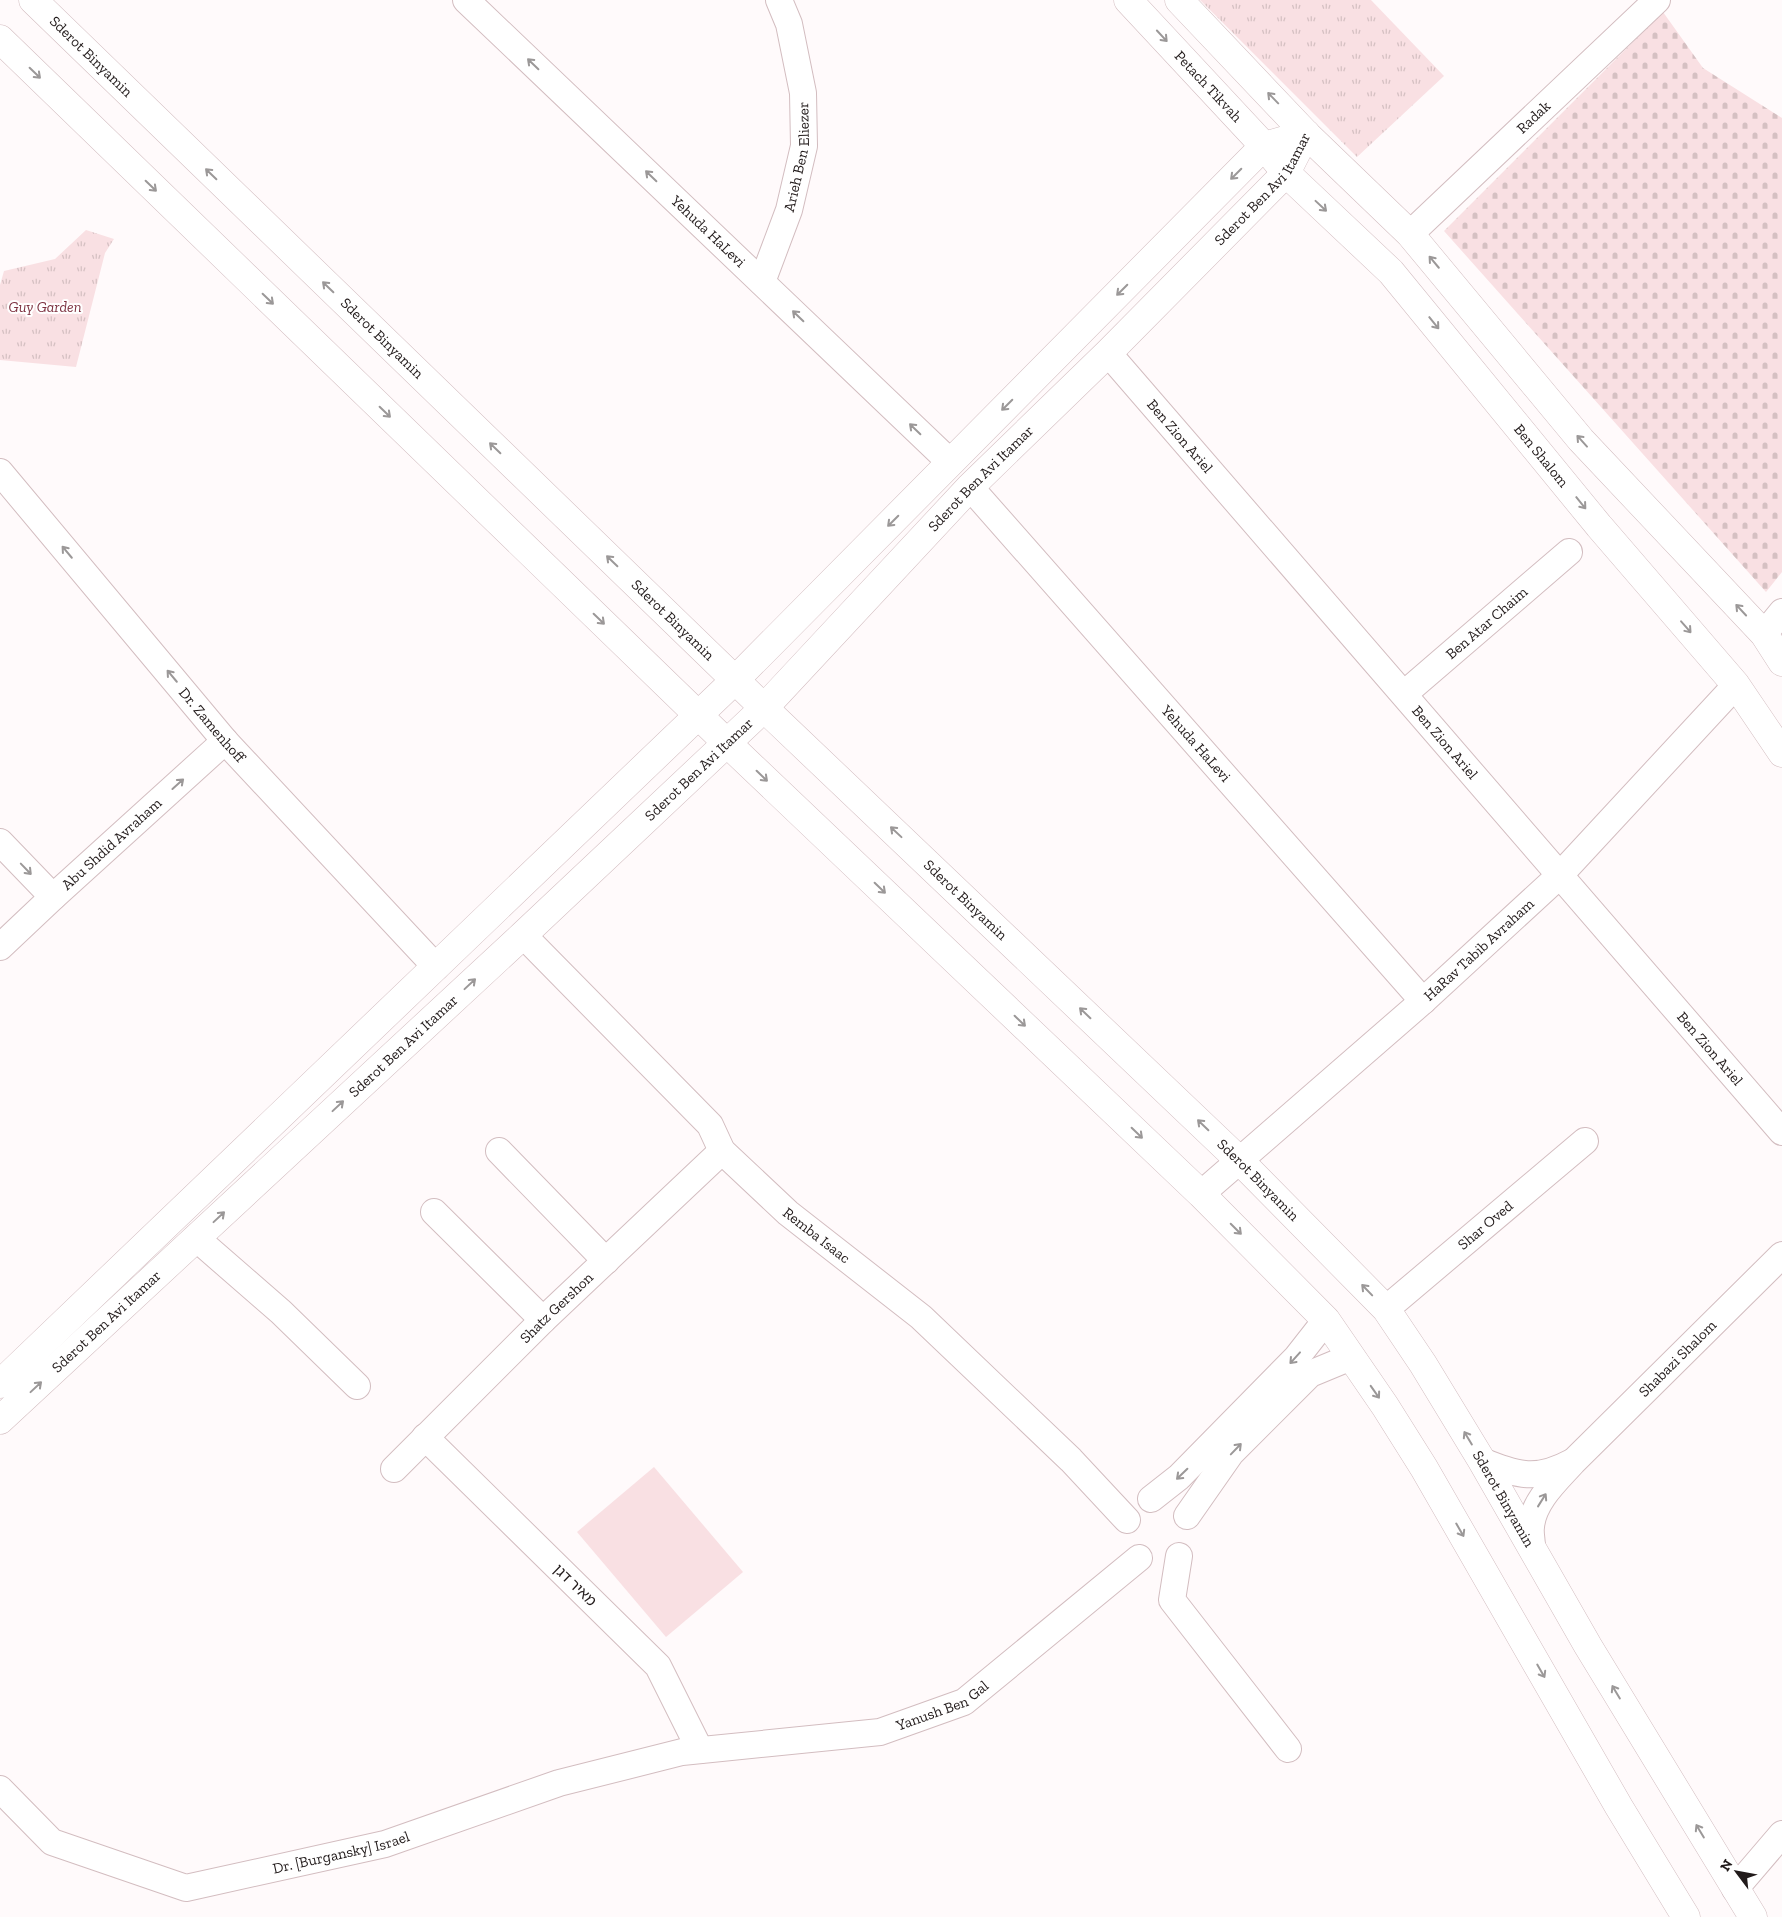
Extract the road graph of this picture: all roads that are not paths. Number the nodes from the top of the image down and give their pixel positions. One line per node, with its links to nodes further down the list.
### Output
1 (33, 0): 21 (main road, Sderot Binyamin, one-way to 1)
2 (466, 0): 12 (street, Yehuda HaLevi, one-way to 2)
3 (779, 0): 12 (street, Arieh Ben Eliezer)
4 (1128, 0): 9 (main road, Petach Tikvah, one-way to 9)
5 (1179, 0): 8 (main road, one-way to 5)
6 (1657, 0): 11 (street, Radak)
7 (0, 38): 25 (main road, one-way to 25)
8 (1306, 134): 9 (main road, Sderot Ben Avi Itamar); 10 (main road, Sderot Ben Avi Itamar); 11 (main road)
9 (1264, 146): 10 (main road, Petach Tikvah); 14 (main road, Sderot Ben Avi Itamar, one-way to 14)
10 (1286, 173): 13 (main road, Sderot Ben Avi Itamar); 22 (main road, Ben Shalom, one-way to 22)
11 (1410, 234): 19 (main road, one-way to 11)
12 (762, 282): 14 (street, Yehuda HaLevi, one-way to 12)
13 (1108, 353): 16 (main road, Sderot Ben Avi Itamar); 23 (street, Ben Zion Ariel)
14 (950, 462): 21 (main road, Sderot Ben Avi Itamar, one-way to 21)
15 (0, 472): 26 (street, Dr. Zamenhoff, one-way to 15)
16 (970, 487): 24 (main road, Sderot Ben Avi Itamar); 35 (street, Yehuda HaLevi)
17 (1569, 552): 23 (street, Ben Atar Chaim)
18 (1782, 612): 19 (street)
19 (1764, 634): 20 (main road)
20 (1782, 662)
21 (735, 680): 24 (main road, Sderot Binyamin); 25 (main road, Sderot Ben Avi Itamar)
22 (1736, 685): 28 (main road, Ben Shalom); 30 (street, HaRav Tabib Avraham)
23 (1404, 694): 30 (street, Ben Zion Ariel)
24 (764, 708): 27 (main road, Sderot Ben Avi Itamar); 40 (main road, Sderot Binyamin, one-way to 24)
25 (699, 714): 27 (main road); 34 (main road, Sderot Ben Avi Itamar)
26 (225, 740): 31 (street, Abu Shdid Avraham, one-way to 26); 34 (street, Dr. Zamenhoff)
27 (727, 743): 32 (main road, Sderot Ben Avi Itamar); 41 (main road, one-way to 41)
28 (1782, 754)
29 (0, 842): 31 (street, one-way to 31)
30 (1559, 876): 35 (street, HaRav Tabib Avraham); 36 (street, Ben Zion Ariel)
31 (53, 897): 33 (street, Abu Shdid Avraham)
32 (523, 935): 39 (street, Remba Isaac); 43 (main road, Sderot Ben Avi Itamar, one-way to 32)
33 (0, 947)
34 (436, 967): 50 (main road, Sderot Ben Avi Itamar)
35 (1423, 1001): 40 (street, HaRav Tabib Avraham)
36 (1782, 1132)
37 (1585, 1141): 46 (street, Shar Oved)
38 (499, 1151): 45 (street)
39 (722, 1151): 45 (street, Shatz Gershon); 59 (street, Remba Isaac)
40 (1240, 1161): 41 (street, HaRav Tabib Avraham); 46 (main road, Sderot Binyamin, one-way to 40)
41 (1202, 1194): 48 (main road, one-way to 48)
42 (434, 1212): 47 (street)
43 (196, 1238): 51 (street); 52 (main road, Sderot Ben Avi Itamar, one-way to 43)
44 (1782, 1255): 55 (street, Shabazi Shalom)
45 (606, 1260): 47 (street, Shatz Gershon)
46 (1386, 1309): 54 (main road, Sderot Binyamin, one-way to 46)
47 (543, 1320): 53 (street, Shatz Gershon)
48 (1326, 1320): 49 (main road); 57 (street, one-way to 57)
49 (1351, 1357): 58 (street, one-way to 49); 68 (main road, one-way to 68)
50 (0, 1384)
51 (357, 1386)
52 (0, 1420)
53 (425, 1437): 56 (street, Shatz Gershon); 64 (street, מאיר דגן)
54 (1482, 1462): 55 (street, Shabazi Shalom); 60 (main road, Sderot Binyamin)
55 (1573, 1462): 60 (street, Shabazi Shalom, one-way to 55)
56 (394, 1469)
57 (1151, 1499): 58 (street); 59 (street)
58 (1187, 1516): 61 (street)
59 (1127, 1520): 62 (street)
60 (1532, 1547): 67 (main road, Sderot Binyamin, one-way to 60)
61 (1179, 1556): 62 (street); 63 (street)
62 (1139, 1558): 64 (street, Yanush Ben Gal)
63 (1288, 1749)
64 (700, 1750): 65 (street, Dr. [Burgansky] Israel)
65 (0, 1789)
66 (1782, 1834): 67 (street)
67 (1735, 1889): 69 (main road, Sderot Binyamin)
68 (1686, 1917)
69 (1753, 1917)

